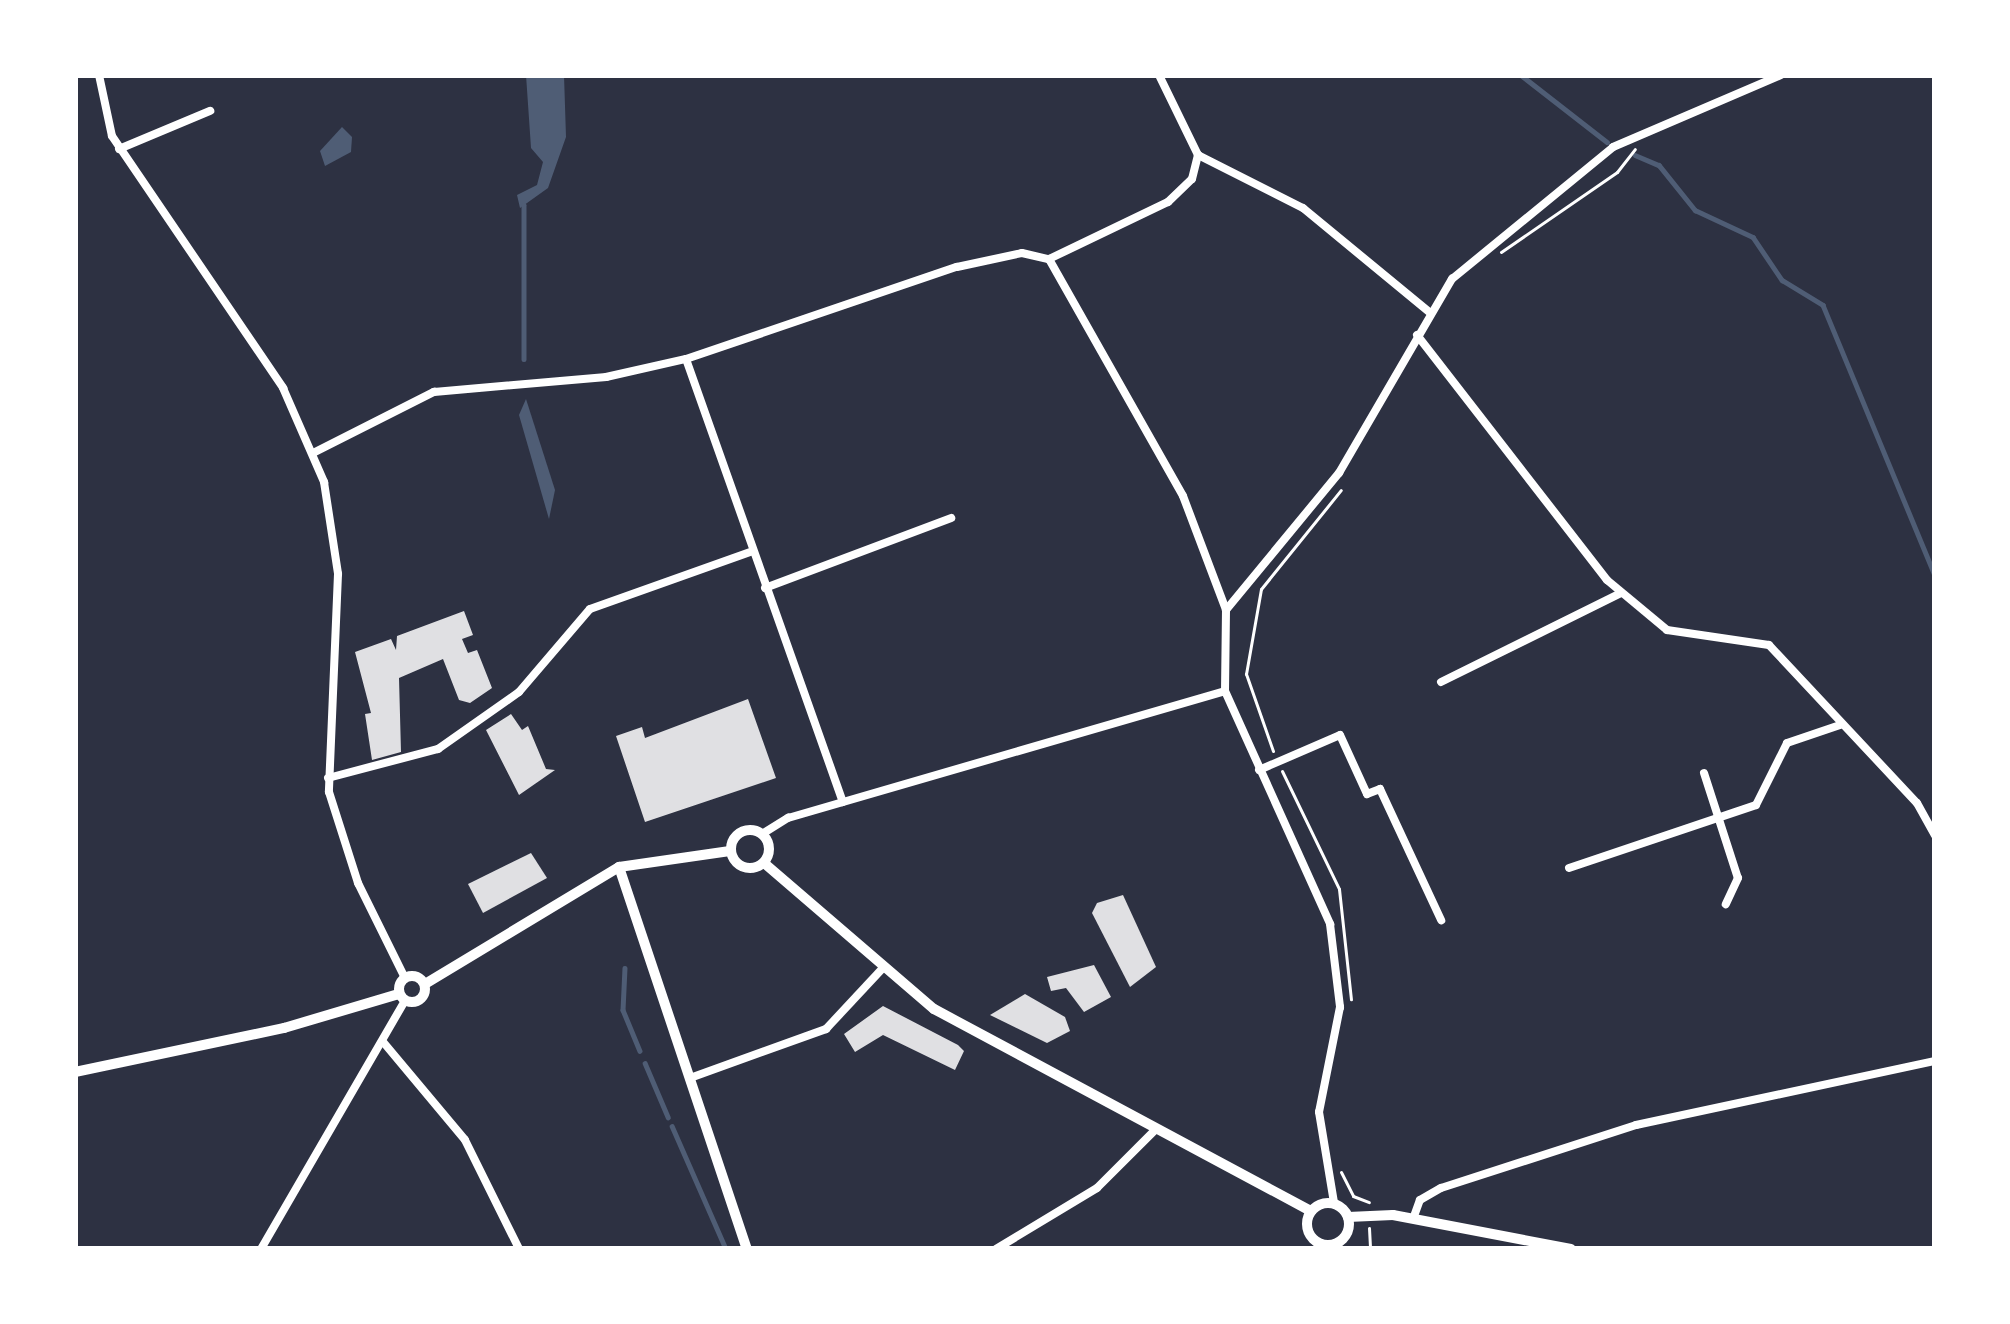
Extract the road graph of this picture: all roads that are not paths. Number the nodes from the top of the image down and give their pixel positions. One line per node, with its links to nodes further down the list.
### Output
1 (99, 75): 5 (street)
2 (1159, 75): 6 (street)
3 (1781, 75): 8 (street)
4 (210, 111): 5 (street)
5 (119, 149): 11 (street)
6 (1198, 154): 7 (street); 8 (street)
7 (1049, 259): 10 (street); 16 (street)
8 (1429, 312): 9 (street)
9 (1417, 335): 15 (street); 16 (street)
10 (686, 359): 11 (street); 13 (street)
11 (313, 453): 22 (street)
12 (951, 518): 14 (street)
13 (753, 551): 14 (street); 22 (street)
14 (764, 588): 23 (street)
15 (1621, 593): 17 (street); 19 (street)
16 (1226, 610): 18 (street)
17 (1441, 682)
18 (1225, 692): 20 (street); 23 (street)
19 (1840, 725): 24 (street); 26 (street)
20 (1259, 770): 32 (street); 42 (street)
21 (1704, 773): 24 (street)
22 (328, 778): 34 (street)
23 (844, 802): 25 (street)
24 (1719, 818): 30 (street); 31 (street)
25 (761, 834): 27 (main road); 28 (main road)
26 (1935, 835)
27 (730, 851): 28 (main road); 29 (main road)
28 (764, 863): 33 (main road)
29 (619, 867): 35 (main road); 40 (main road)
30 (1570, 868)
31 (1726, 904)
32 (1441, 920)
33 (881, 970): 40 (street); 41 (main road)
34 (404, 978): 35 (main road); 36 (main road)
35 (425, 984): 36 (main road)
36 (402, 997): 37 (street); 39 (main road)
37 (384, 1042): 47 (street); 48 (street)
38 (1935, 1061): 45 (street)
39 (75, 1072)
40 (688, 1079): 49 (main road)
41 (1156, 1129): 43 (main road); 50 (street)
42 (1334, 1203): 43 (main road); 44 (main road)
43 (1311, 1210): 46 (main road)
44 (1348, 1216): 45 (main road); 46 (main road)
45 (1413, 1219): 51 (main road)
46 (1345, 1245)
47 (261, 1249)
48 (520, 1249)
49 (747, 1249)
50 (995, 1249)
51 (1571, 1249)

